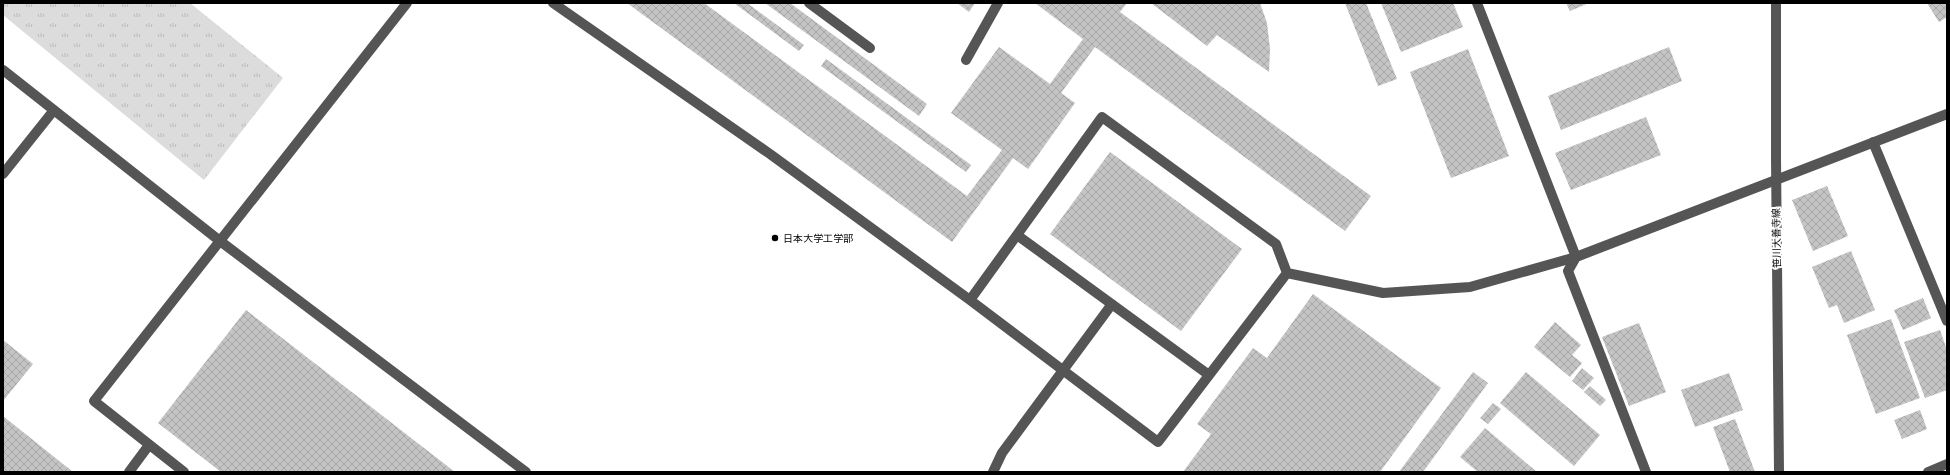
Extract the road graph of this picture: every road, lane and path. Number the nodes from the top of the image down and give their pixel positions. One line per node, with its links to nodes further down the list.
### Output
1 (406, 3): 15 (street)
2 (553, 3): 18 (street)
3 (809, 3): 7 (street)
4 (998, 3): 8 (street)
5 (1477, 3): 16 (street)
6 (1776, 3): 30 (street, 笹川大善寺線, bridge)
7 (870, 48)
8 (966, 60)
9 (3, 70): 10 (street)
10 (54, 110): 13 (street); 15 (street)
11 (1947, 114): 12 (street)
12 (1873, 142): 16 (street); 20 (street)
13 (3, 174)
14 (1017, 235): 17 (street); 18 (street); 19 (street)
15 (220, 241): 23 (street); 27 (street)
16 (1576, 257): 17 (street); 29 (street)
17 (1287, 273): 22 (street)
18 (970, 300): 21 (street)
19 (1112, 304): 21 (street); 22 (street)
20 (1947, 321)
21 (1063, 370): 22 (street); 28 (street)
22 (1209, 375)
23 (149, 445): 25 (street); 26 (street)
24 (1947, 464): 31 (street)
25 (129, 472)
26 (184, 472)
27 (526, 472)
28 (993, 472)
29 (1646, 472)
30 (1779, 472)
31 (1928, 472)

